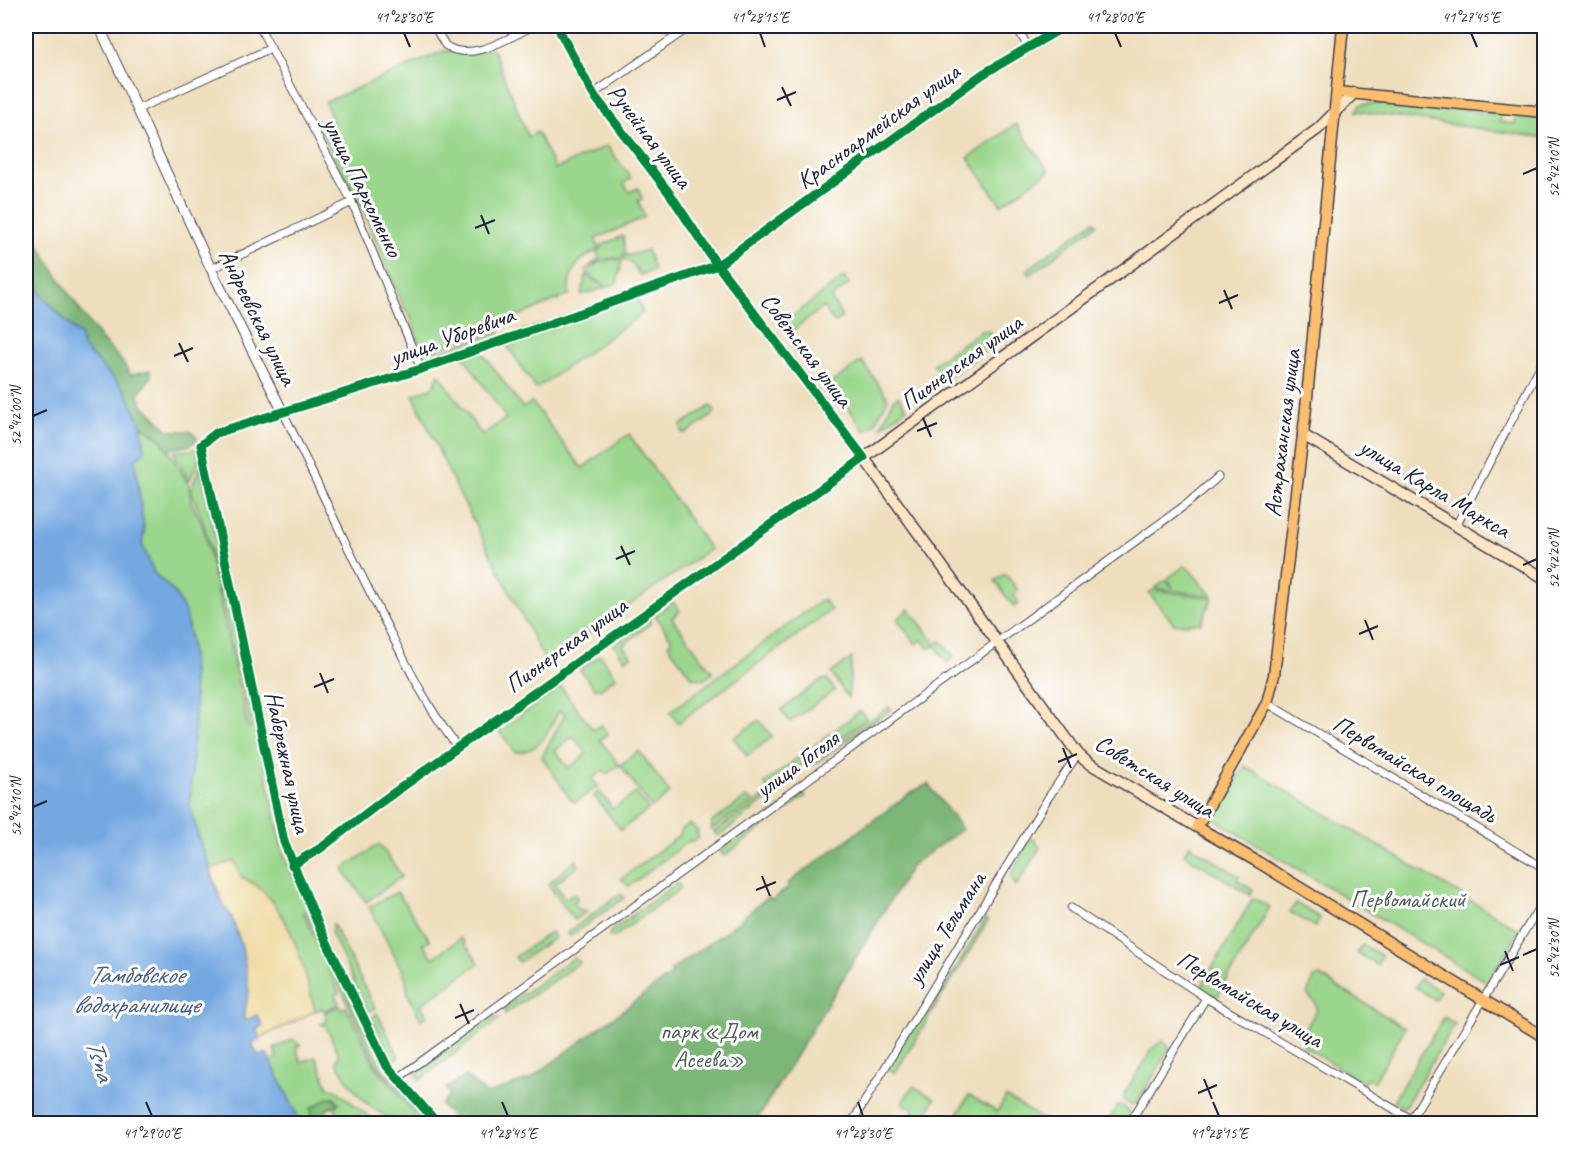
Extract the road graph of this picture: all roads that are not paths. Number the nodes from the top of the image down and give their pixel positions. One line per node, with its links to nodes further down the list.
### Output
1 (99, 26): 15 (street, Андреевская улица)
2 (259, 26): 11 (street, улица Пархоменко)
3 (434, 26): 4 (street)
4 (533, 26)
5 (558, 26): 14 (street, Ручейная улица)
6 (691, 26): 14 (street)
7 (1016, 26): 10 (street)
8 (1065, 26): 10 (street, Красноармейская улица)
9 (1343, 26): 12 (main road, Астраханская улица)
10 (1028, 47): 19 (street, Красноармейская улица)
11 (271, 48): 15 (street); 18 (street, улица Пархоменко)
12 (1338, 92): 13 (main road); 16 (main road, Астраханская улица)
13 (1353, 93): 16 (main road, Пионерская улица); 17 (main road)
14 (593, 94): 19 (street, Ручейная улица)
15 (138, 109): 20 (street, Андреевская улица)
16 (1336, 112): 24 (main road, Астраханская улица); 26 (main road, Пионерская улица)
17 (1545, 112)
18 (352, 202): 20 (street); 22 (street, улица Пархоменко)
19 (718, 265): 22 (street, улица Уборевича); 26 (street, Советская улица)
20 (211, 269): 23 (street, Андреевская улица)
21 (1545, 359): 28 (street)
22 (421, 369): 23 (street, улица Уборевича)
23 (283, 412): 25 (street, улица Уборевича); 32 (street, Андреевская улица)
24 (1303, 435): 28 (main road, улица Карла Маркса); 31 (main road, Астраханская улица)
25 (201, 445): 35 (street, Набережная улица)
26 (864, 458): 30 (main road, Советская улица); 32 (street, Пионерская улица)
27 (1218, 477): 30 (street, улица Гоголя)
28 (1456, 526): 29 (main road, улица Карла Маркса)
29 (1545, 578)
30 (998, 643): 33 (main road, Советская улица); 42 (street, улица Гоголя)
31 (1267, 703): 34 (main road, Астраханская улица); 36 (street, Первомайская площадь)
32 (458, 748): 35 (street, Пионерская улица)
33 (1078, 754): 34 (main road, Советская улица); 45 (street, улица Тельмана)
34 (1197, 827): 40 (main road, Советская улица)
35 (292, 865): 42 (street, Набережная улица)
36 (1545, 868)
37 (1545, 899): 40 (street)
38 (1071, 908): 39 (street, Первомайская улица)
39 (1206, 998): 43 (street, Первомайская улица); 46 (street)
40 (1483, 1000): 41 (main road, Советская улица); 43 (street)
41 (1545, 1037)
42 (397, 1079): 44 (street, Набережная улица)
43 (1410, 1121)
44 (438, 1124)
45 (851, 1124)
46 (1129, 1124)

